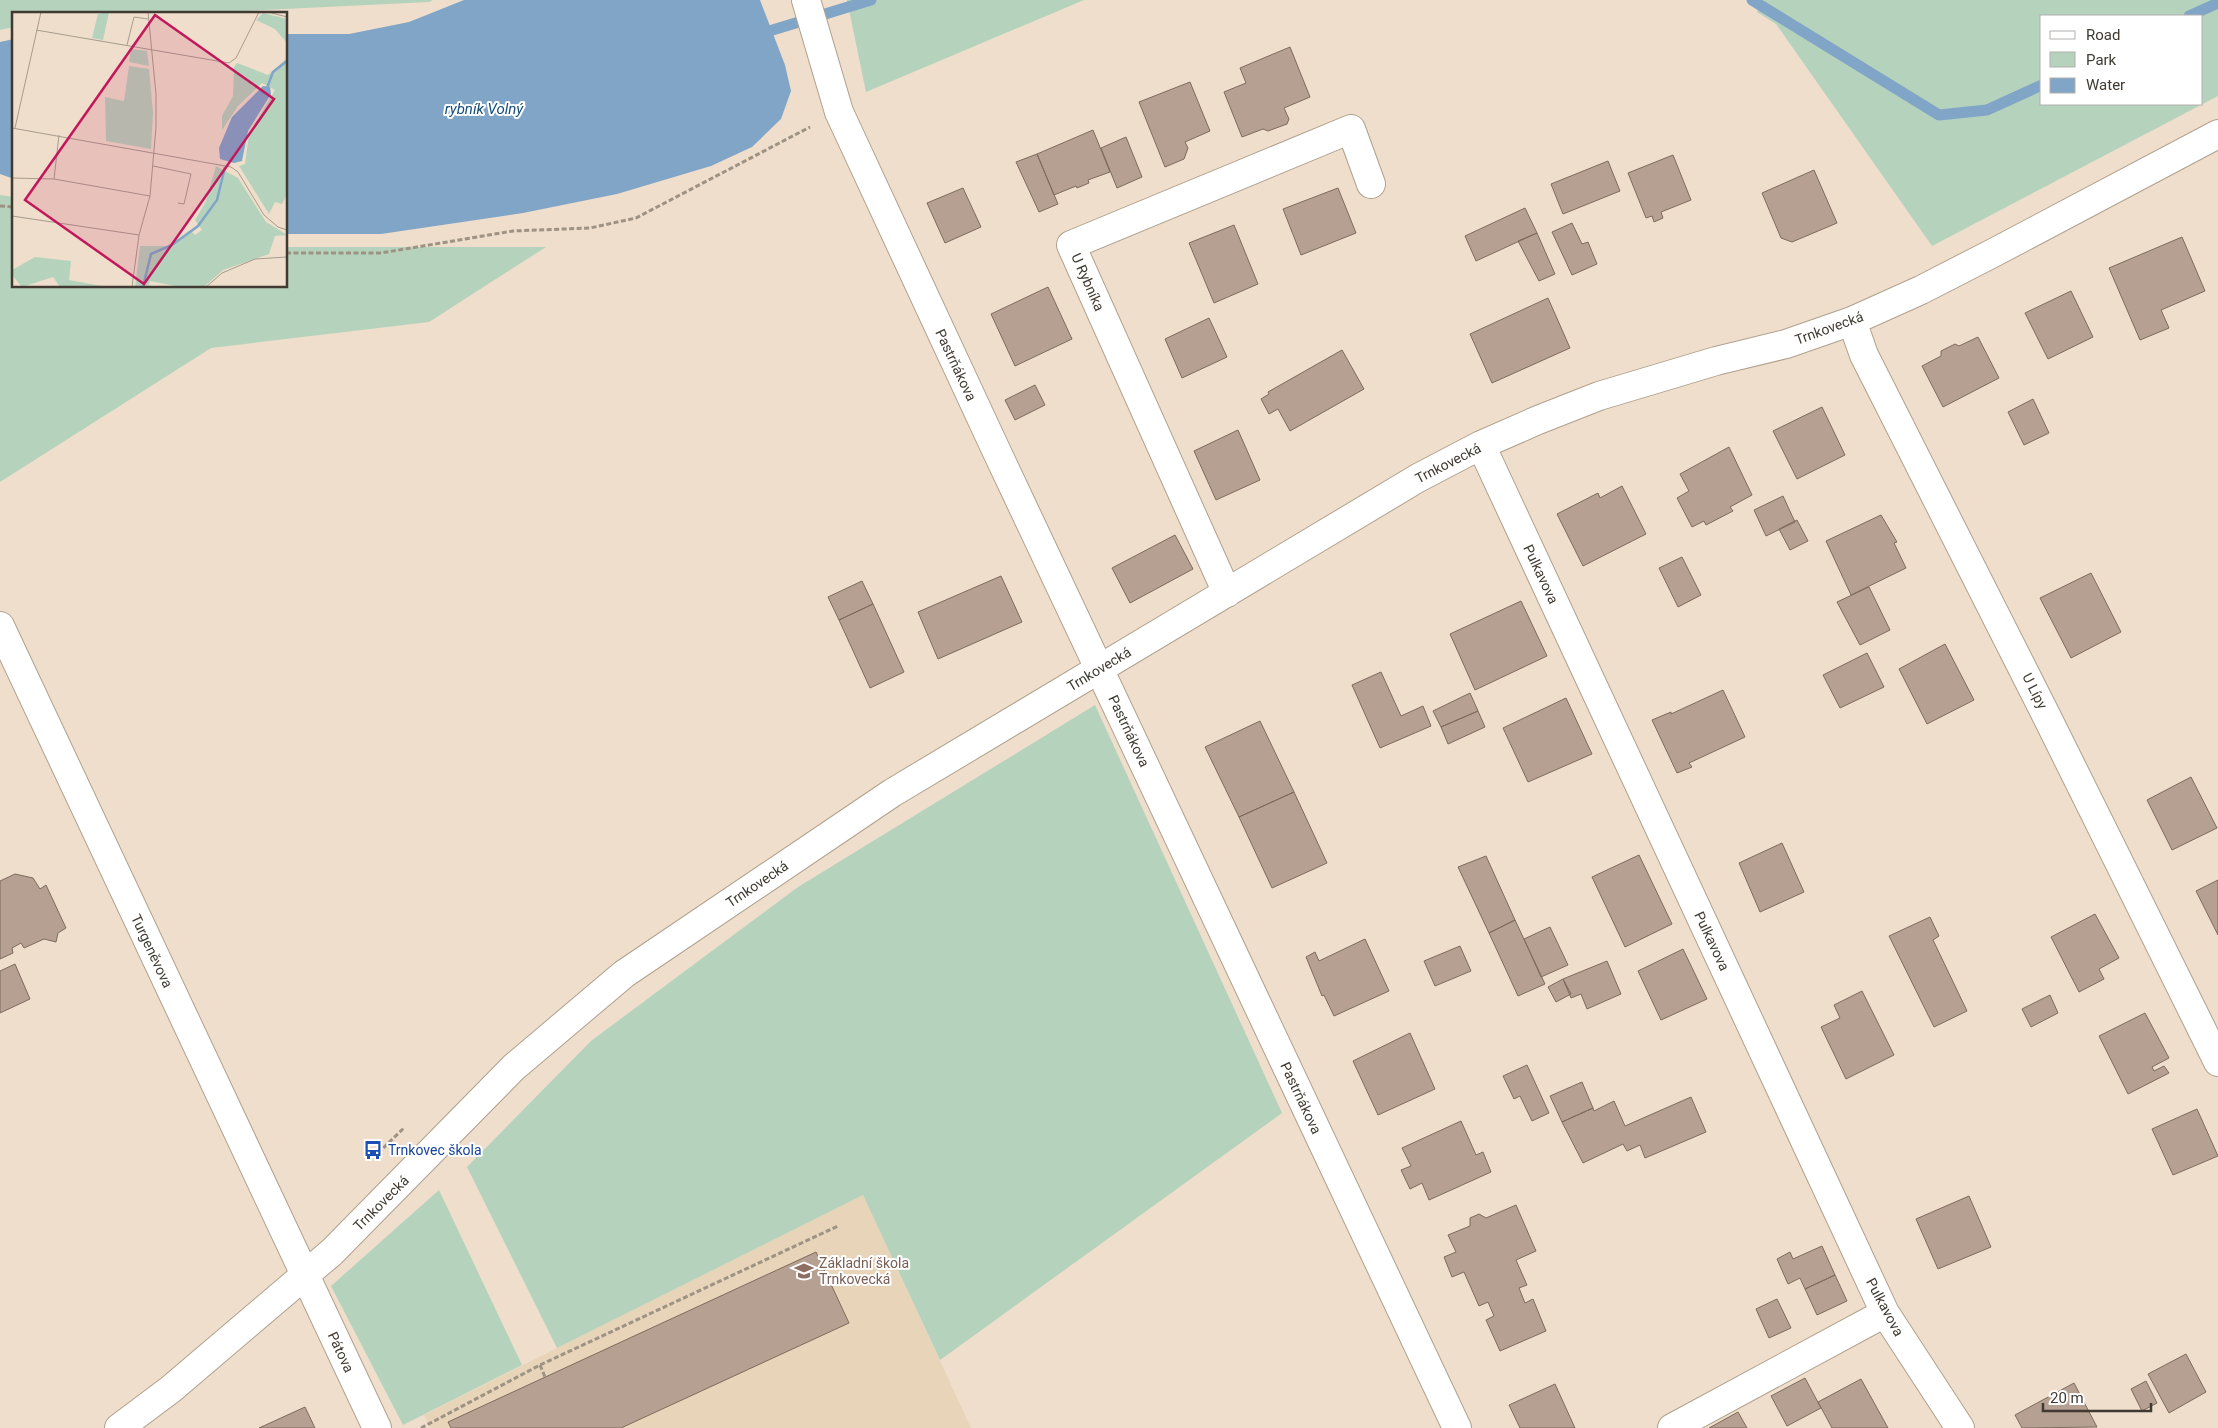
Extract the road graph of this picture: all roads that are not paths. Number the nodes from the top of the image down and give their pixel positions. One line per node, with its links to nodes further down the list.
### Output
1 (806, 0): 8 (street, Pastrňákova)
2 (2218, 134): 4 (street, Trnkovecká)
3 (1371, 184): 6 (street, U Rybníka)
4 (1852, 321): 5 (street, Trnkovecká); 9 (street, U Lípy)
5 (1481, 445): 6 (street, Trnkovecká); 11 (street, Pulkavova)
6 (1227, 593): 8 (street, Trnkovecká)
7 (0, 626): 10 (street, Turgeněvova)
8 (1099, 669): 10 (street, Trnkovecká); 14 (street, Pastrňákova)
9 (2218, 1062)
10 (305, 1276): 12 (street, Trnkovecká); 13 (street, Pátova)
11 (1885, 1312): 15 (street); 16 (street, Pulkavova)
12 (119, 1428)
13 (377, 1428)
14 (1457, 1428)
15 (1672, 1428)
16 (1960, 1428)

